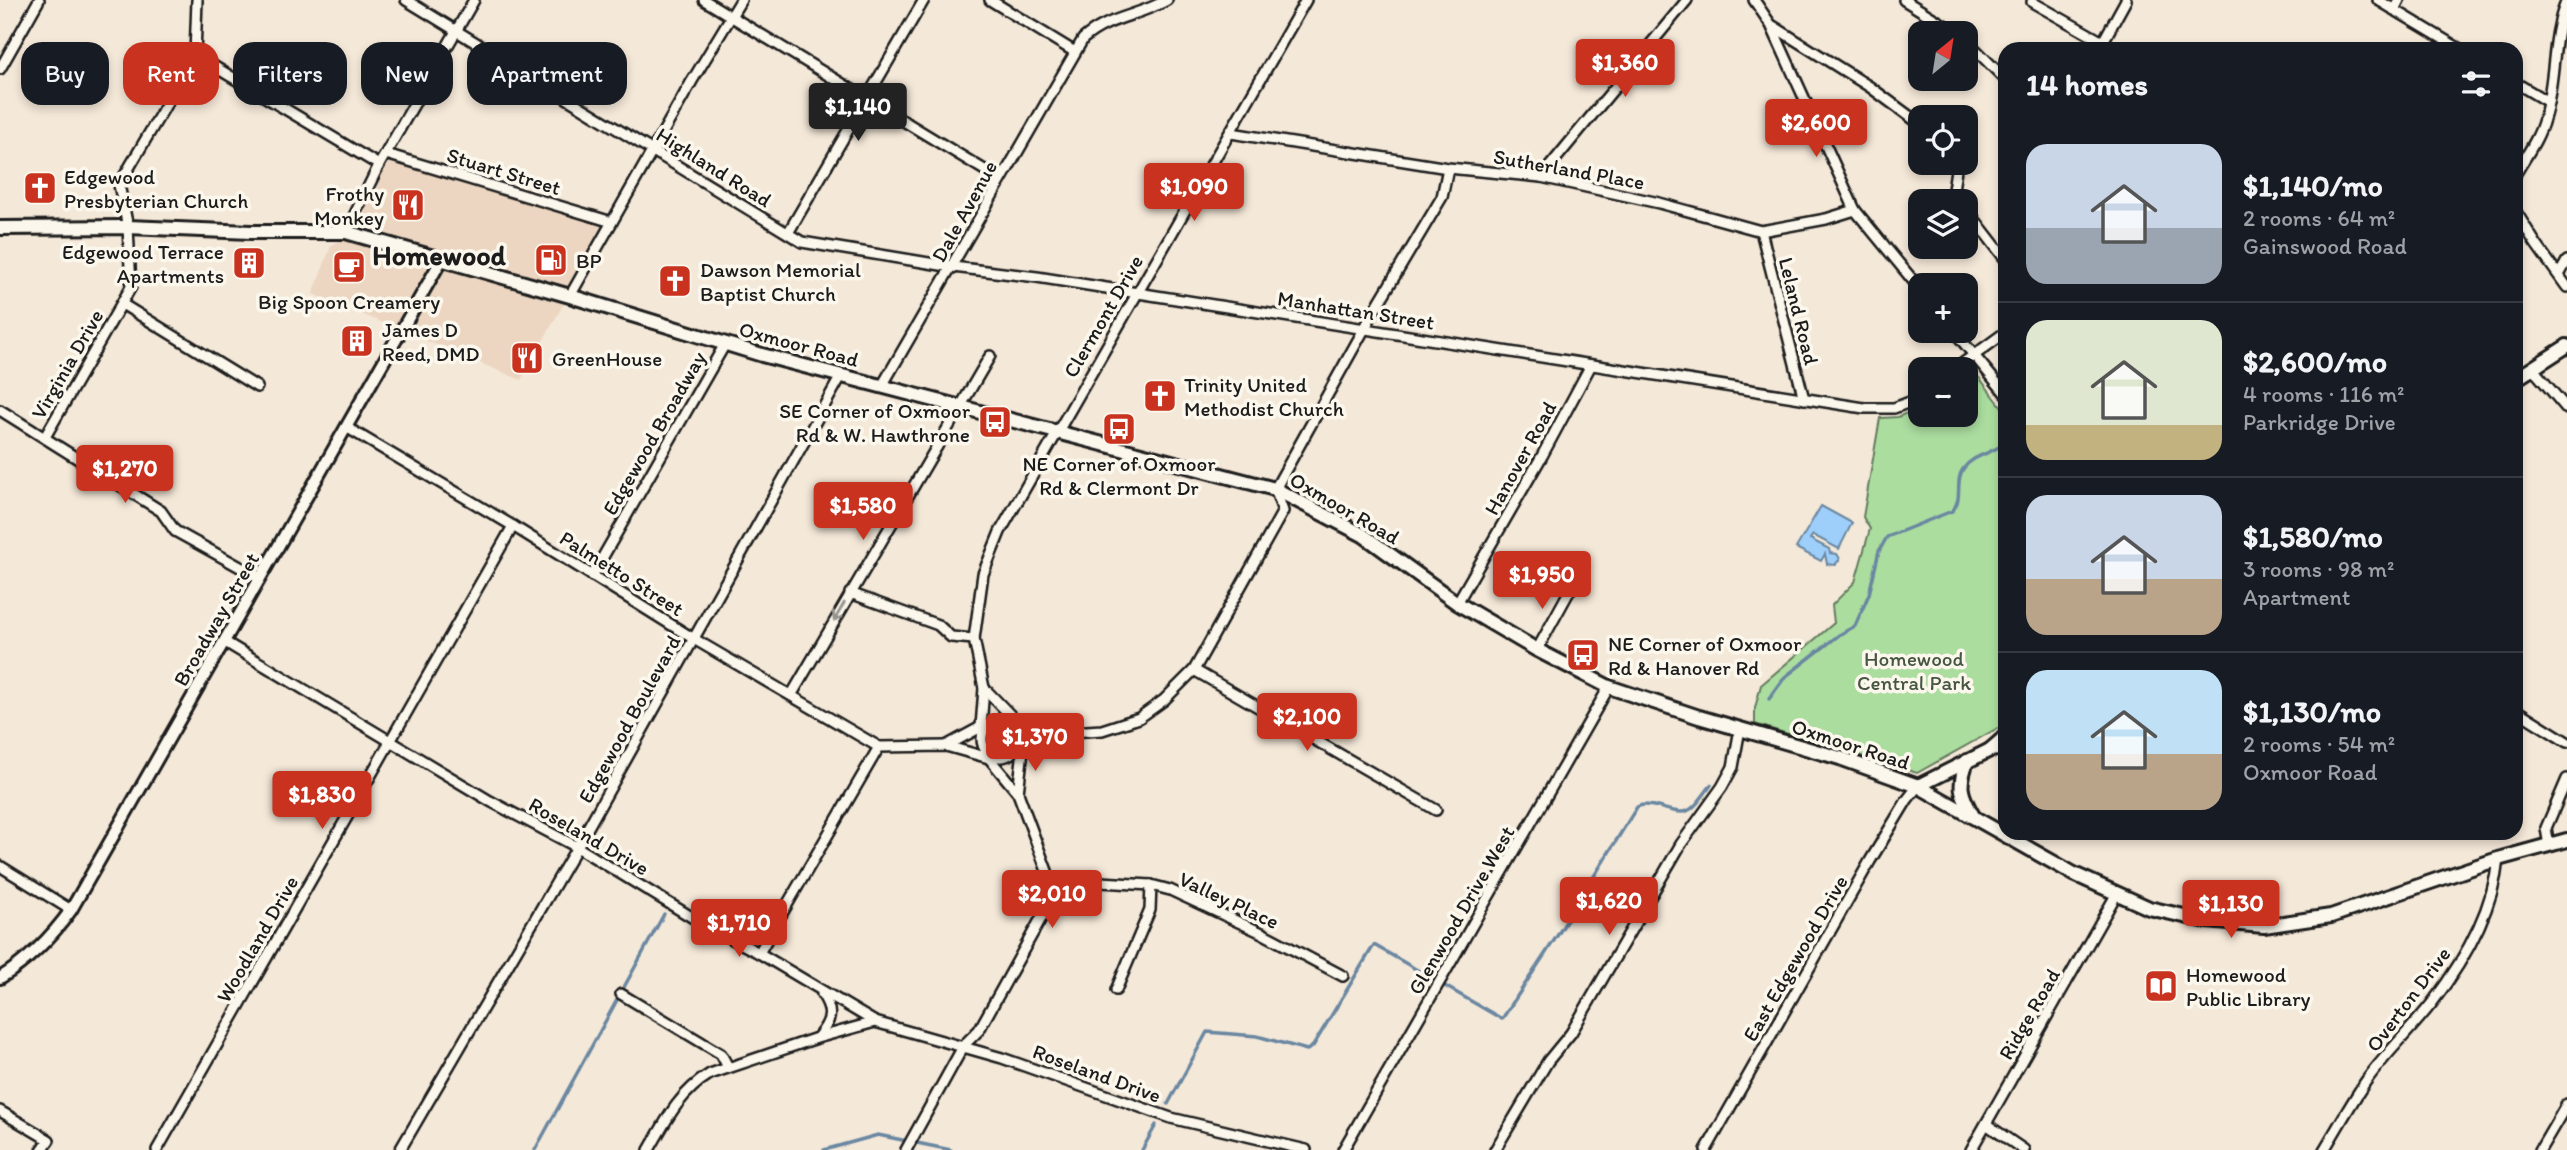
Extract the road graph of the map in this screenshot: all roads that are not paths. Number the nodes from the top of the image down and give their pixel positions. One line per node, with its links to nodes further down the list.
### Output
1 (39, 0): 30 (street)
2 (197, 0): 24 (street)
3 (407, 0): 23 (street, Highland Road)
4 (474, 0): 23 (street)
5 (704, 0): 20 (street)
6 (741, 0): 20 (street)
7 (924, 0): 34 (street)
8 (990, 0): 28 (street)
9 (1167, 0): 28 (street, Dale Avenue)
10 (1306, 0): 38 (street, Clermont Drive)
11 (1686, 0): 44 (street)
12 (1754, 0): 22 (street)
13 (1904, 0): 21 (street)
14 (2126, 0): 26 (street)
15 (2378, 0): 19 (street)
16 (2399, 0): 19 (street)
17 (2567, 0): 35 (street)
18 (2032, 2): 25 (street)
19 (2394, 9): 27 (street)
20 (731, 17): 34 (street); 39 (street)
21 (1938, 21)
22 (1771, 25): 37 (street); 46 (street)
23 (457, 30): 39 (street, Highland Road); 40 (street)
24 (195, 42)
25 (2095, 42)
26 (2103, 42)
27 (2448, 42)
28 (1075, 52): 45 (street, Dale Avenue)
29 (1978, 52): 32 (street)
30 (0, 69)
31 (219, 69): 42 (street)
32 (1998, 72)
33 (2523, 87): 35 (street)
34 (866, 100): 45 (street); 54 (street)
35 (2548, 102): 41 (street)
36 (166, 105): 50 (street, Virginia Drive)
37 (1908, 115)
38 (1231, 133): 43 (street, Sutherland Place); 62 (street, Clermont Drive)
39 (653, 149): 47 (street); 54 (street, Highland Road)
40 (386, 154): 42 (street); 47 (street, Stuart Street)
41 (2523, 160)
42 (379, 165): 53 (street)
43 (1448, 168): 44 (street, Sutherland Place); 65 (street)
44 (1541, 177): 52 (street, Sutherland Place)
45 (1001, 180): 58 (street, Dale Avenue)
46 (1855, 210): 52 (street, Sutherland Place); 59 (street)
47 (612, 222): 63 (street)
48 (2523, 223): 60 (street)
49 (1978, 224): 55 (street)
50 (128, 227): 51 (main road, Oxmoor Road); 53 (main road, Oxmoor Road); 64 (street, Virginia Drive)
51 (0, 228)
52 (1761, 231): 81 (street, Leland Road)
53 (346, 232): 56 (main road, Oxmoor Road)
54 (788, 233): 58 (street, Manhattan Street)
55 (1998, 250)
56 (442, 259): 63 (main road, Oxmoor Road); 86 (street, Broadway Street)
57 (2567, 261): 60 (street)
58 (953, 267): 62 (street, Manhattan Street); 79 (street, Dale Avenue)
59 (1908, 274)
60 (2559, 275): 61 (street)
61 (2567, 287)
62 (1136, 293): 65 (street, Manhattan Street); 87 (street, Clermont Drive)
63 (570, 296): 68 (main road, Oxmoor Road)
64 (122, 304): 80 (street); 88 (street, Virginia Drive)
65 (1366, 328): 73 (street, Manhattan Street); 89 (street)
66 (1998, 338): 70 (street)
67 (1964, 343): 70 (street)
68 (725, 344): 76 (main road, Oxmoor Road); 92 (street, Edgewood Broadway)
69 (2567, 346): 74 (main road)
70 (1973, 355): 72 (street); 78 (street)
71 (990, 356): 83 (street)
72 (1970, 357)
73 (1591, 365): 81 (street, Manhattan Street); 95 (street, Hanover Road)
74 (2533, 369): 75 (main road); 77 (main road); 84 (street)
75 (2523, 375)
76 (841, 376): 79 (main road, Oxmoor Road); 96 (street, Edgewood Boulevard)
77 (2523, 379)
78 (1998, 385)
79 (882, 386): 83 (main road, Oxmoor Road)
80 (257, 387)
81 (1804, 399): 82 (street, Manhattan Street)
82 (1908, 403)
83 (961, 406): 87 (main road, Oxmoor Road); 94 (street)
84 (2567, 409)
85 (0, 410): 88 (street)
86 (346, 427): 90 (street, Palmetto Street); 93 (street, Broadway Street)
87 (1057, 432): 89 (main road, Oxmoor Road); 97 (street, Clermont Drive)
88 (45, 436): 93 (street)
89 (1275, 489): 95 (main road, Oxmoor Road); 100 (street)
90 (513, 526): 92 (street, Palmetto Street); 109 (street, Woodland Drive)
91 (1574, 574): 99 (street)
92 (592, 576): 96 (street, Palmetto Street)
93 (260, 578): 98 (street, Broadway Street)
94 (850, 593): 97 (street); 103 (street, one-way to 103)
95 (1457, 603): 99 (main road, Oxmoor Road)
96 (694, 639): 103 (street, Palmetto Street); 128 (street, Edgewood Boulevard)
97 (974, 639): 102 (street, Clermont Drive)
98 (225, 642): 109 (street, Roseland Drive); 134 (street, Broadway Street)
99 (1537, 650): 101 (main road, Oxmoor Road)
100 (1194, 670): 108 (street); 122 (street)
101 (1609, 687): 107 (main road, Oxmoor Road); 154 (street, Glenwood Drive West)
102 (984, 688): 105 (street); 106 (street, Clermont Drive)
103 (792, 694): 113 (street, Palmetto Street)
104 (2523, 714): 110 (street)
105 (1014, 722): 106 (street); 108 (street); 114 (street)
106 (983, 728): 112 (street); 117 (street)
107 (1740, 729): 120 (main road, Oxmoor Road); 155 (street)
108 (1055, 733): 114 (street)
109 (390, 740): 128 (street, Roseland Drive); 150 (street, Woodland Drive)
110 (2567, 742)
111 (1998, 743): 116 (main road)
112 (946, 746): 113 (street); 117 (street)
113 (879, 747): 135 (street)
114 (1020, 748): 117 (street); 121 (street)
115 (1998, 749): 116 (main road)
116 (1990, 750): 118 (main road)
117 (990, 756): 121 (street)
118 (1967, 761): 120 (main road); 123 (main road)
119 (2567, 779): 127 (street)
120 (1918, 786): 123 (main road, Oxmoor Road); 156 (street, East Edgewood Drive)
121 (1018, 793): 131 (street)
122 (1436, 810)
123 (1973, 817): 124 (main road, Oxmoor Road)
124 (1998, 831)
125 (2014, 840): 133 (main road, Oxmoor Road)
126 (2567, 840): 127 (main road, Oxmoor Road)
127 (2549, 846): 129 (main road, Oxmoor Road)
128 (577, 847): 135 (street, Roseland Drive); 151 (street, Edgewood Boulevard)
129 (2498, 859): 133 (main road, Oxmoor Road); 159 (street, Overton Drive)
130 (0, 866): 134 (street)
131 (1050, 879): 132 (street, Valley Place); 143 (street)
132 (1151, 885): 136 (street, Valley Place); 139 (street)
133 (2116, 895): 147 (street, Ridge Road)
134 (71, 911): 137 (street, Broadway Street)
135 (759, 953): 138 (street, Roseland Drive)
136 (1343, 976)
137 (0, 978)
138 (819, 989): 141 (street, Roseland Drive); 142 (street)
139 (1115, 990)
140 (621, 994): 144 (street)
141 (875, 1022): 142 (street); 143 (street, Roseland Drive)
142 (817, 1038): 144 (street)
143 (964, 1045): 148 (street); 153 (street, Roseland Drive)
144 (728, 1067): 152 (street)
145 (2567, 1104): 160 (street)
146 (0, 1111): 149 (street)
147 (1986, 1124): 157 (street, Ridge Road); 158 (street)
148 (907, 1149)
149 (42, 1150)
150 (157, 1150)
151 (400, 1150)
152 (649, 1150)
153 (1306, 1150)
154 (1343, 1150)
155 (1495, 1150)
156 (1706, 1150)
157 (1971, 1150)
158 (2024, 1150)
159 (2324, 1150)
160 (2540, 1150)

